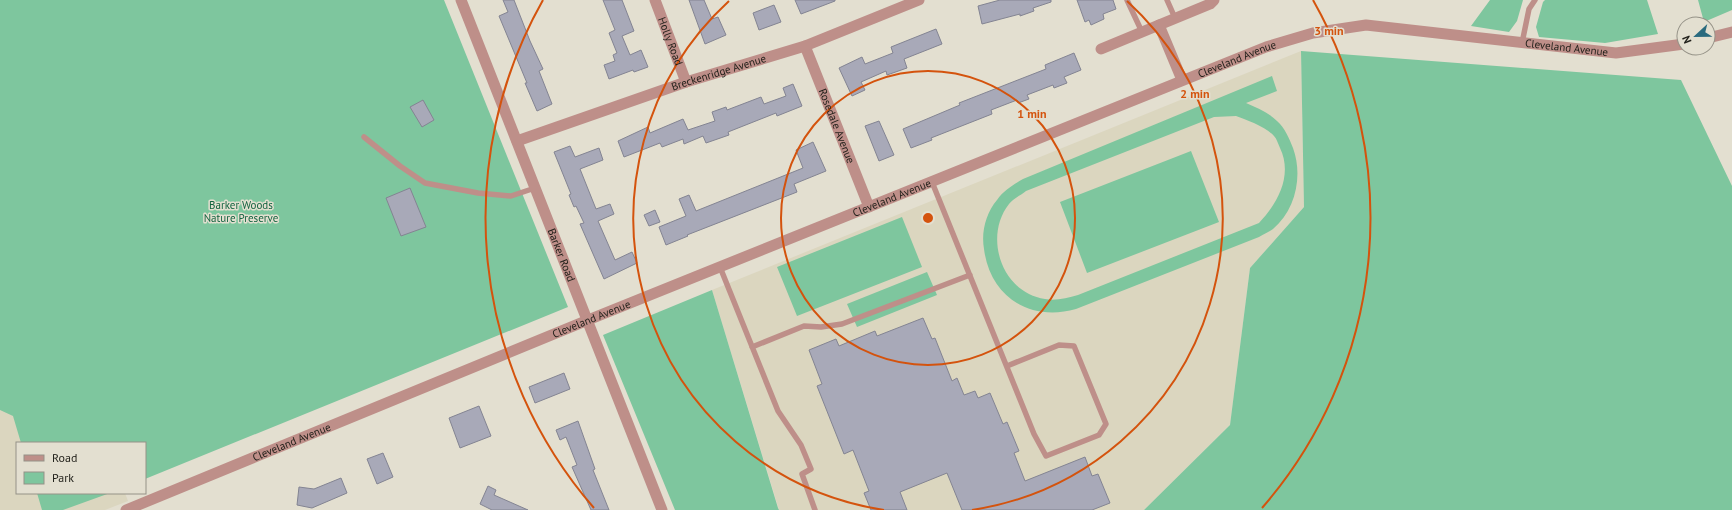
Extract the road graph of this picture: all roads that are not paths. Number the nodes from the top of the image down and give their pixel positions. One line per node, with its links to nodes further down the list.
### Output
1 (461, 0): 20 (street, Barker Road)
2 (655, 0): 18 (street, Holly Road)
3 (919, 0): 15 (street, Breckenridge Avenue)
4 (1127, 0): 10 (lane)
5 (1167, 0): 8 (lane)
6 (1214, 0): 8 (street)
7 (1534, 0): 13 (lane)
8 (1175, 18): 9 (street)
9 (1159, 25): 10 (street); 17 (street)
10 (1142, 32): 16 (street)
11 (1732, 32): 12 (street)
12 (1716, 36)
13 (1522, 43): 14 (street, Cleveland Avenue); 17 (street, Cleveland Avenue)
14 (1676, 45)
15 (805, 46): 18 (street, Breckenridge Avenue); 23 (street, Rosedale Avenue)
16 (1101, 48)
17 (1182, 80): 21 (street, Cleveland Avenue)
18 (686, 82): 20 (street, Breckenridge Avenue)
19 (364, 137): 22 (lane)
20 (517, 141): 22 (street, Barker Road)
21 (932, 182): 23 (street, Cleveland Avenue); 25 (lane)
22 (536, 188): 26 (street, Barker Road)
23 (869, 207): 24 (street, Cleveland Avenue)
24 (720, 267): 26 (street, Cleveland Avenue); 27 (lane)
25 (970, 275): 27 (lane); 28 (lane)
26 (588, 320): 29 (street, Cleveland Avenue); 30 (street, Barker Road)
27 (752, 346): 31 (lane)
28 (1006, 366): 28 (lane)
29 (126, 510)
30 (662, 510)
31 (815, 510)

